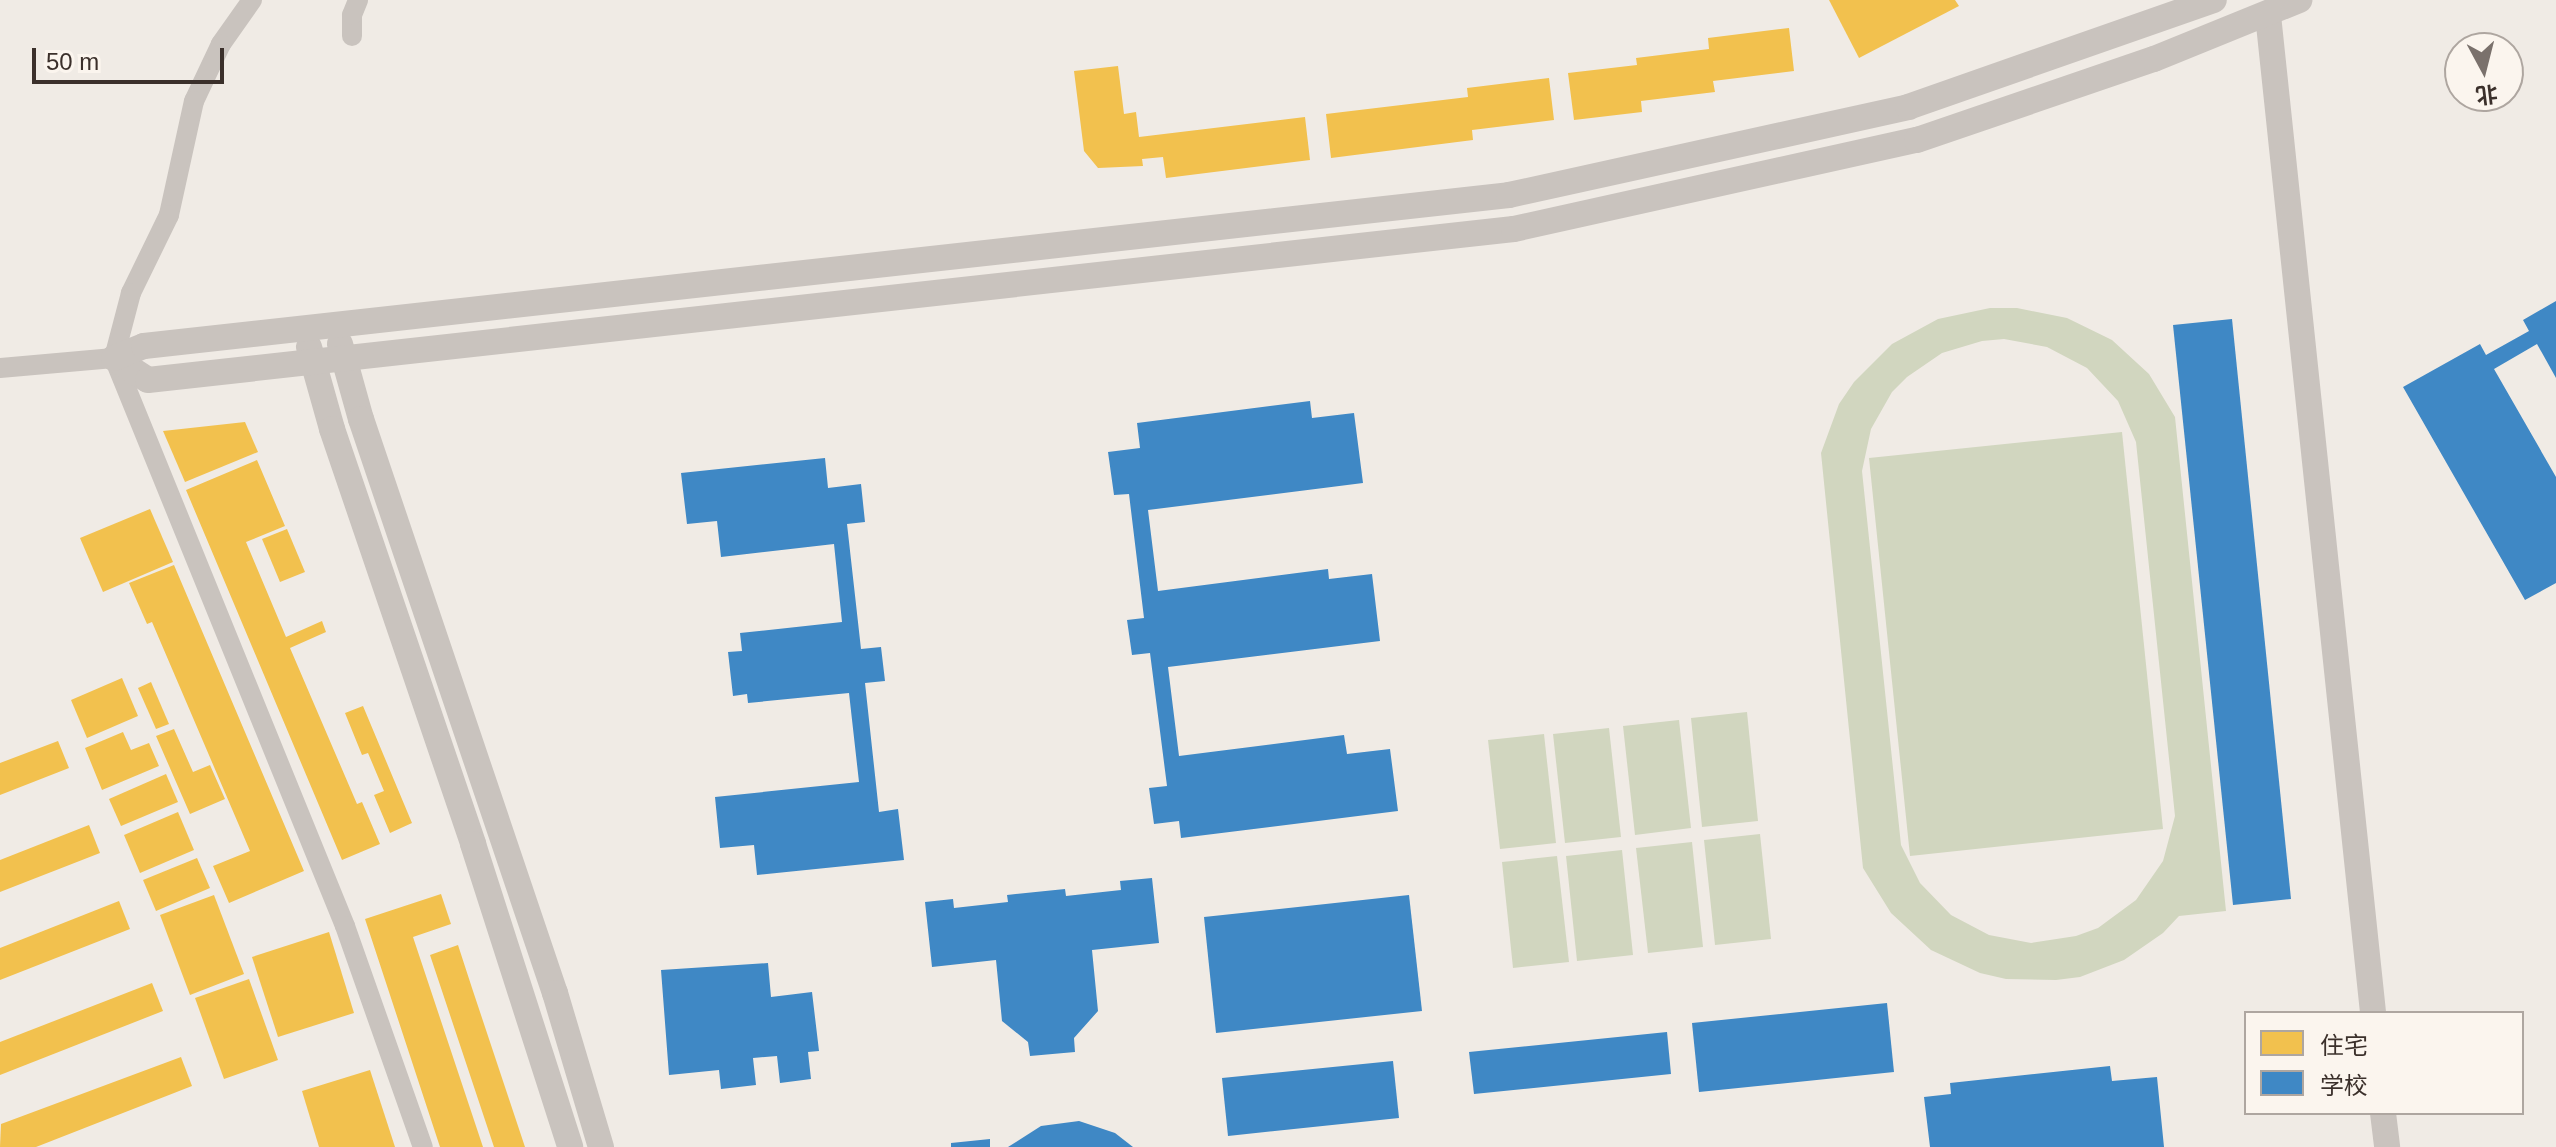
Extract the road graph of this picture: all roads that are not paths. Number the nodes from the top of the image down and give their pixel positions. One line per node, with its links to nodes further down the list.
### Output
1 (252, 0): 9 (street)
2 (358, 0): 6 (street)
3 (2214, 0): 7 (street)
4 (2299, 0): 5 (street)
5 (2264, 7): 10 (street); 13 (street)
6 (352, 36)
7 (334, 325): 8 (street); 10 (street)
8 (304, 328): 9 (street); 11 (street)
9 (114, 358): 11 (street); 12 (street); 15 (street)
10 (344, 359): 11 (street); 17 (street)
11 (313, 362): 16 (street)
12 (0, 368)
13 (2373, 1011)
14 (2383, 1115): 18 (street)
15 (423, 1147)
16 (570, 1147)
17 (601, 1147)
18 (2387, 1147)

